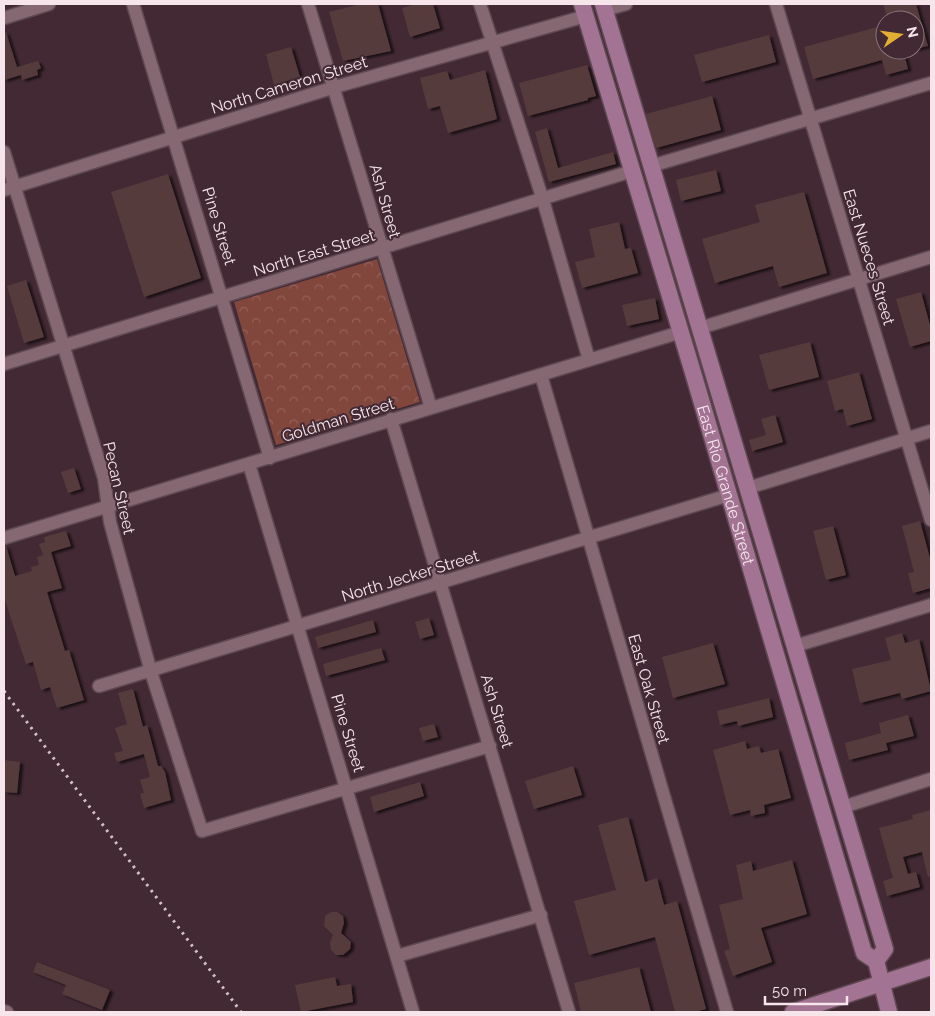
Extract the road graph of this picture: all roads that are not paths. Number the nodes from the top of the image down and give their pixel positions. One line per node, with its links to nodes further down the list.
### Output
1 (49, 4): 9 (street)
2 (133, 4): 14 (street, Pine Street)
3 (308, 4): 12 (street, Ash Street)
4 (480, 4): 10 (street)
5 (626, 4): 7 (street)
6 (776, 4): 13 (street, East Nueces Street)
7 (604, 7): 16 (main road, East Rio Grande Street)
8 (584, 10): 10 (street, North Cameron Street); 17 (main road, East Rio Grande Street)
9 (4, 18)
10 (492, 42): 12 (street, North Cameron Street); 19 (street)
11 (931, 83): 13 (street)
12 (335, 87): 14 (street, North Cameron Street); 20 (street, Ash Street)
13 (810, 120): 16 (street); 22 (street, East Nueces Street)
14 (175, 136): 18 (street, North Cameron Street); 24 (street, Pine Street)
15 (4, 152): 18 (street, Pecan Street)
16 (651, 166): 25 (main road, East Rio Grande Street)
17 (632, 171): 19 (street, North East Street); 23 (main road, East Rio Grande Street)
18 (9, 189): 27 (street, Pecan Street)
19 (543, 200): 20 (street, North East Street); 28 (street)
20 (382, 249): 24 (street, North East Street); 32 (street, Ash Street)
21 (931, 257): 22 (street)
22 (859, 280): 25 (street); 35 (street, East Nueces Street)
23 (668, 287): 25 (main road); 26 (main road, East Rio Grande Street)
24 (223, 297): 27 (street, North East Street); 36 (street, Pine Street)
25 (700, 328): 30 (main road, East Rio Grande Street)
26 (681, 332): 28 (street, Goldman Street); 30 (main road); 39 (main road, East Rio Grande Street)
27 (62, 347): 29 (street, North East Street); 40 (street, Pecan Street)
28 (589, 360): 31 (street, Goldman Street)
29 (4, 364)
30 (713, 371): 38 (main road, East Rio Grande Street)
31 (541, 375): 32 (street, Goldman Street); 43 (street, East Oak Street)
32 (431, 408): 33 (street, Goldman Street)
33 (391, 419): 36 (street, Goldman Street); 44 (street, Ash Street)
34 (931, 431): 35 (street)
35 (907, 438): 38 (street); 41 (street, East Nueces Street)
36 (270, 458): 37 (street, Goldman Street)
37 (249, 464): 40 (street, Goldman Street); 46 (street, Pine Street)
38 (748, 488): 47 (main road, East Rio Grande Street)
39 (729, 495): 43 (street, North Jecker Street); 56 (main road, East Rio Grande Street)
40 (109, 508): 42 (street, Goldman Street); 48 (street, Pecan Street)
41 (931, 520)
42 (4, 538)
43 (588, 539): 44 (street, North Jecker Street); 63 (street, East Oak Street)
44 (442, 584): 46 (street, North Jecker Street); 50 (street, Ash Street)
45 (931, 604): 47 (street)
46 (299, 627): 48 (street, North Jecker Street); 52 (street, Pine Street)
47 (795, 646): 53 (main road, East Rio Grande Street)
48 (151, 672): 49 (street, North Jecker Street); 52 (street, Pecan Street)
49 (100, 686)
50 (490, 746): 52 (street); 54 (street, Ash Street)
51 (931, 779): 53 (street)
52 (347, 788): 55 (street, Pine Street)
53 (842, 806): 56 (main road, East Rio Grande Street)
54 (541, 915): 55 (street); 62 (street, Ash Street)
55 (397, 956): 61 (street, Pine Street)
56 (876, 961): 58 (main road, East Rio Grande Street)
57 (931, 967): 58 (main road)
58 (882, 983): 64 (main road); 65 (main road, East Rio Grande Street)
59 (4, 1011): 60 (street)
60 (7, 1012)
61 (413, 1012)
62 (569, 1012)
63 (727, 1012)
64 (793, 1012)
65 (889, 1012)

